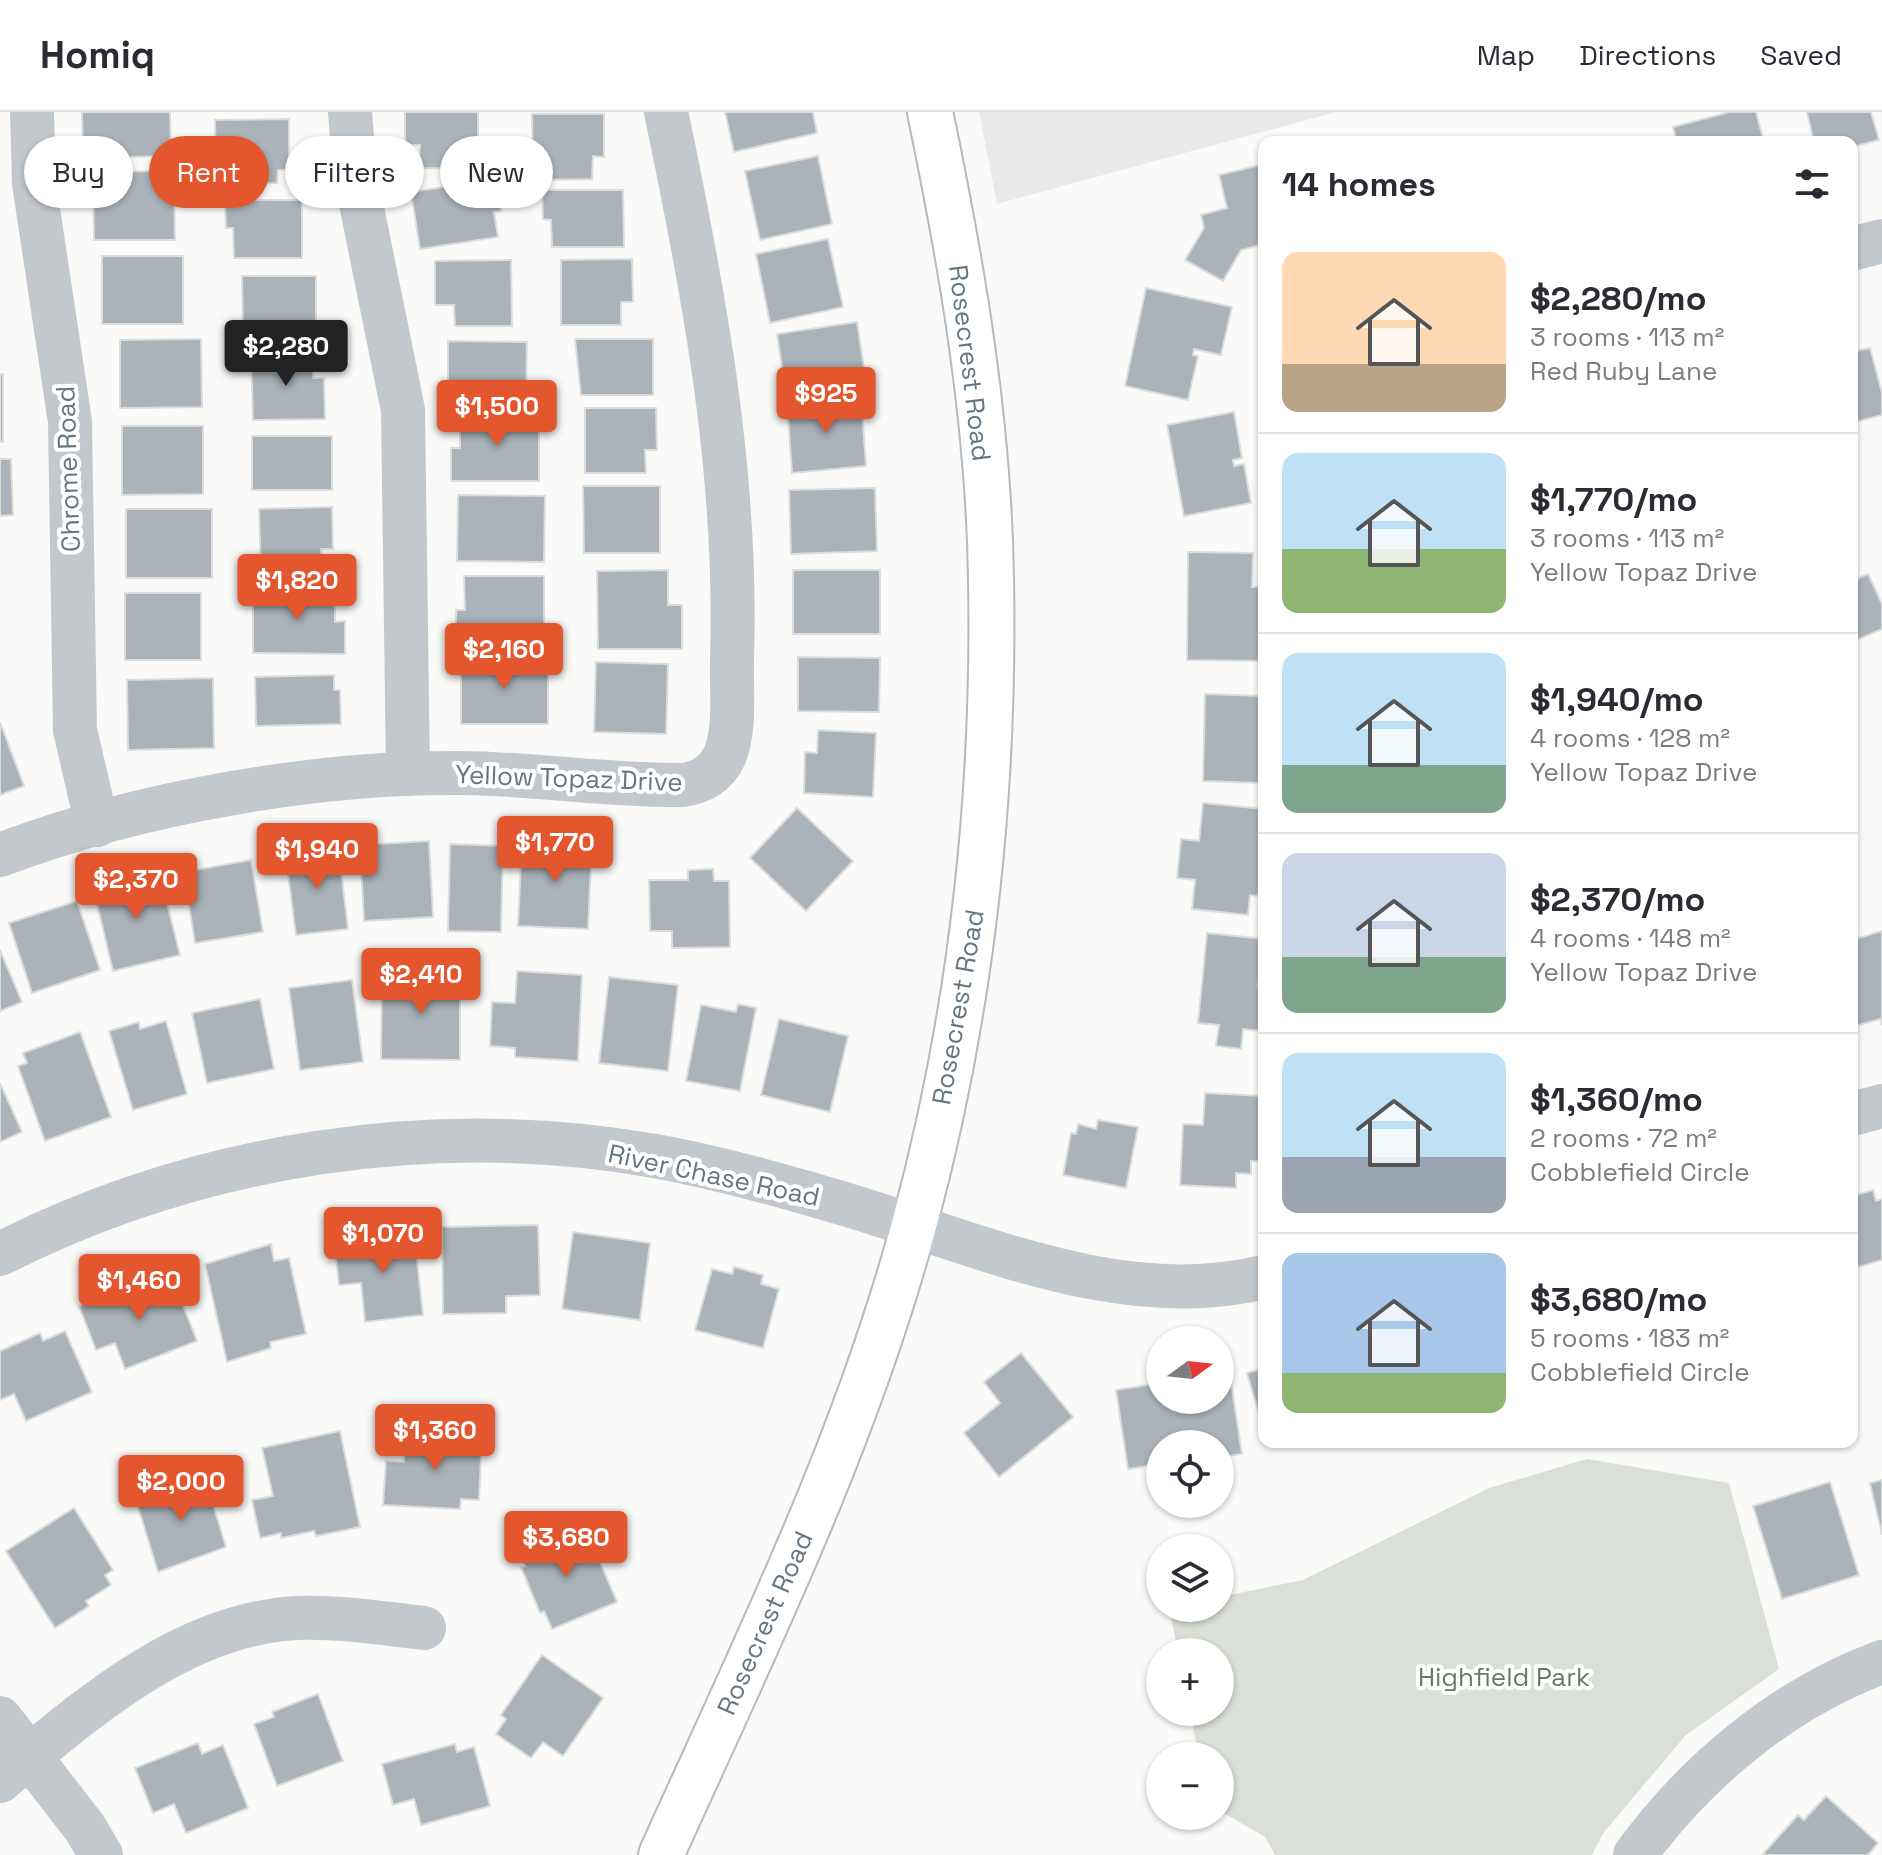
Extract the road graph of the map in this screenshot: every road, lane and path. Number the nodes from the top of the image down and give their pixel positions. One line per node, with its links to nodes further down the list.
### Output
1 (32, 112): 8 (street, Chrome Road)
2 (350, 112): 7 (street)
3 (666, 112): 7 (street, Yellow Topaz Drive)
4 (930, 112): 12 (main road, Rosecrest Road)
5 (1882, 241): 6 (street)
6 (1858, 247)
7 (408, 774): 8 (street, Yellow Topaz Drive)
8 (97, 825): 9 (street, Yellow Topaz Drive)
9 (0, 855)
10 (1882, 1106): 11 (street)
11 (1858, 1112)
12 (914, 1225): 13 (street, River Chase Road); 14 (street, River Chase Road); 20 (main road, Rosecrest Road)
13 (0, 1254)
14 (1258, 1278)
15 (424, 1628): 18 (street)
16 (1882, 1662): 21 (street)
17 (0, 1718): 18 (street)
18 (15, 1768): 19 (street)
19 (101, 1855)
20 (661, 1855)
21 (1635, 1855)

